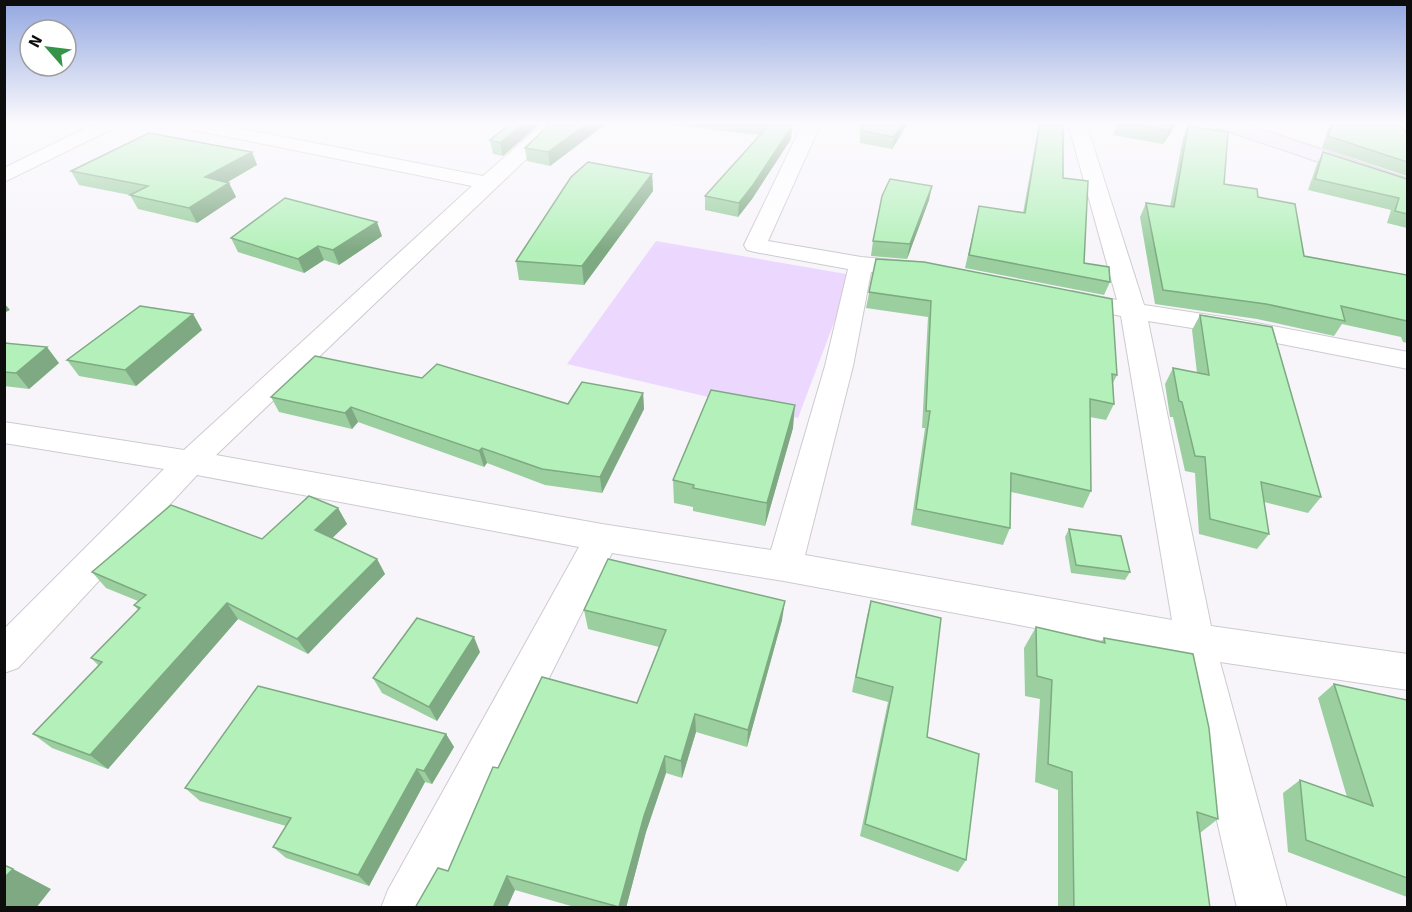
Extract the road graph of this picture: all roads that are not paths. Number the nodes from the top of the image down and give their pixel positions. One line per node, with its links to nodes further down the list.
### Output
1 (25, 166): 7 (street)
2 (399, 166): 8 (street)
3 (507, 166): 8 (street)
4 (792, 166): 10 (street)
5 (1090, 166): 13 (street)
6 (1347, 166): 9 (main road)
7 (4, 176)
8 (487, 183): 16 (street)
9 (1407, 186)
10 (861, 264): 11 (street); 18 (street)
11 (943, 274)
12 (1044, 294): 13 (street)
13 (1133, 311): 14 (street); 19 (street)
14 (1407, 361)
15 (4, 432): 16 (street)
16 (189, 462): 17 (street); 20 (street)
17 (602, 538): 18 (street); 22 (street)
18 (784, 566): 19 (street)
19 (1195, 641): 21 (street); 23 (street)
20 (4, 656)
21 (1407, 672)
22 (406, 908)
23 (1262, 908)

